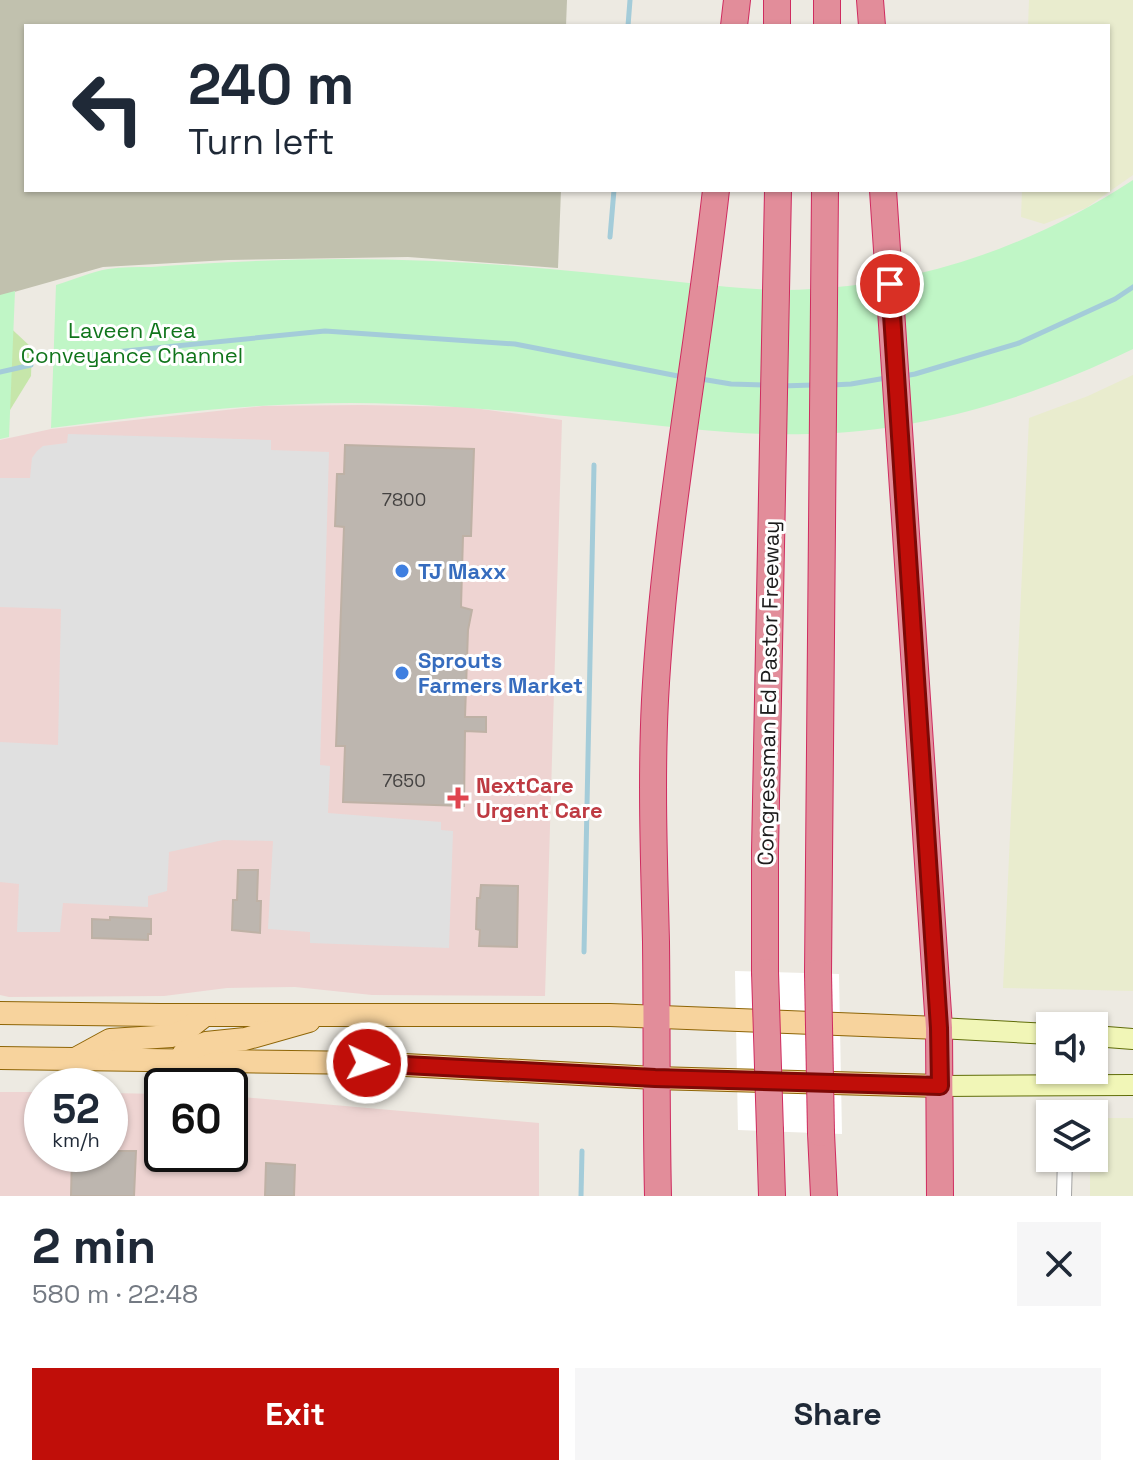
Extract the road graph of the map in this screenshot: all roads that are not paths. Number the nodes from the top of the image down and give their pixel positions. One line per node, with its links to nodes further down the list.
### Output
1 (737, 0): 5 (highway)
2 (777, 0): 6 (highway)
3 (827, 0): 7 (highway)
4 (870, 0): 8 (highway)
5 (734, 24)
6 (777, 24)
7 (827, 24)
8 (872, 24)
9 (716, 192): 16 (highway)
10 (778, 192): 29 (highway, Congressman Ed Pastor Freeway, bridge)
11 (825, 192): 30 (highway, bridge)
12 (883, 192): 17 (highway)
13 (0, 1013): 15 (main road)
14 (329, 1014): 15 (main road); 16 (main road); 23 (main road)
15 (205, 1015): 22 (main road)
16 (655, 1016): 17 (main road); 24 (highway)
17 (939, 1028): 18 (main road); 26 (highway)
18 (1036, 1033)
19 (1108, 1037): 20 (main road)
20 (1133, 1039)
21 (0, 1058): 22 (main road)
22 (72, 1060): 23 (main road)
23 (179, 1061): 24 (main road)
24 (655, 1078): 26 (main road); 28 (highway)
25 (1133, 1085): 26 (main road)
26 (940, 1086): 31 (highway)
27 (1065, 1172): 32 (street)
28 (658, 1196)
29 (772, 1196)
30 (824, 1196)
31 (940, 1196)
32 (1064, 1196)

